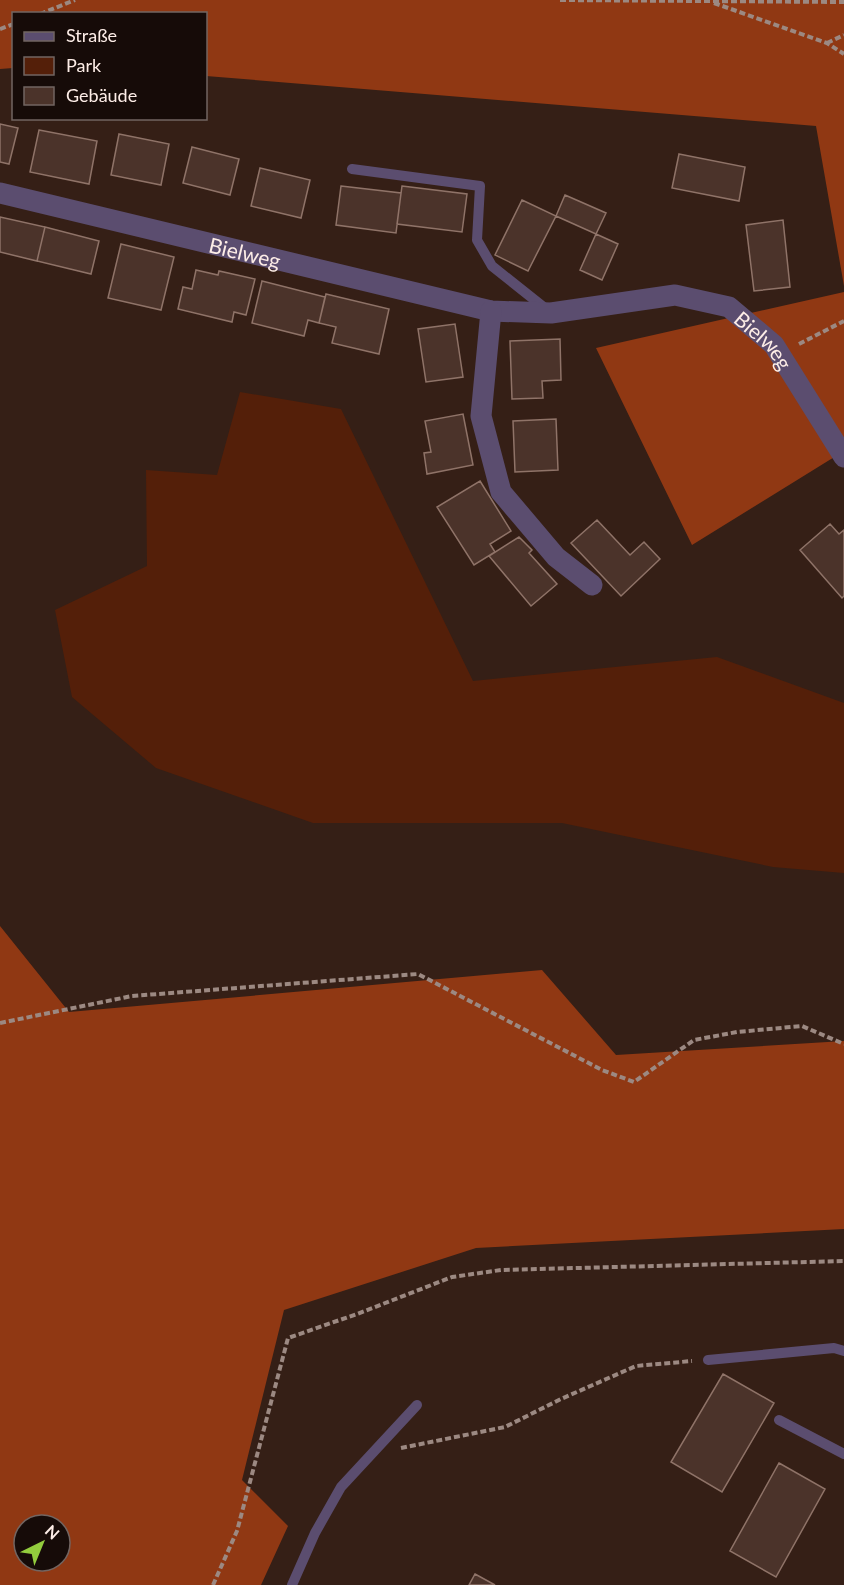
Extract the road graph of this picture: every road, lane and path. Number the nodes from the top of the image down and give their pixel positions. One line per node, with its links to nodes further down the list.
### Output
1 (75, 0): 5 (path)
2 (560, 0): 3 (path)
3 (711, 2): 4 (path); 7 (path)
4 (844, 2)
5 (45, 12)
6 (844, 35): 7 (path)
7 (827, 42): 8 (path)
8 (844, 54)
9 (352, 169): 12 (lane)
10 (0, 193): 11 (street, Bielweg)
11 (491, 311): 12 (street, Bielweg); 16 (street)
12 (551, 313): 14 (street, Bielweg)
13 (844, 321): 14 (path)
14 (780, 353): 15 (street, Bielweg)
15 (844, 457)
16 (592, 585)
17 (0, 1023): 18 (path)
18 (844, 1044)
19 (844, 1261): 26 (path)
20 (844, 1351): 21 (lane)
21 (708, 1360): 24 (path)
22 (417, 1405): 24 (lane)
23 (779, 1420): 25 (lane)
24 (370, 1454): 27 (lane)
25 (844, 1454)
26 (213, 1585)
27 (292, 1585)

